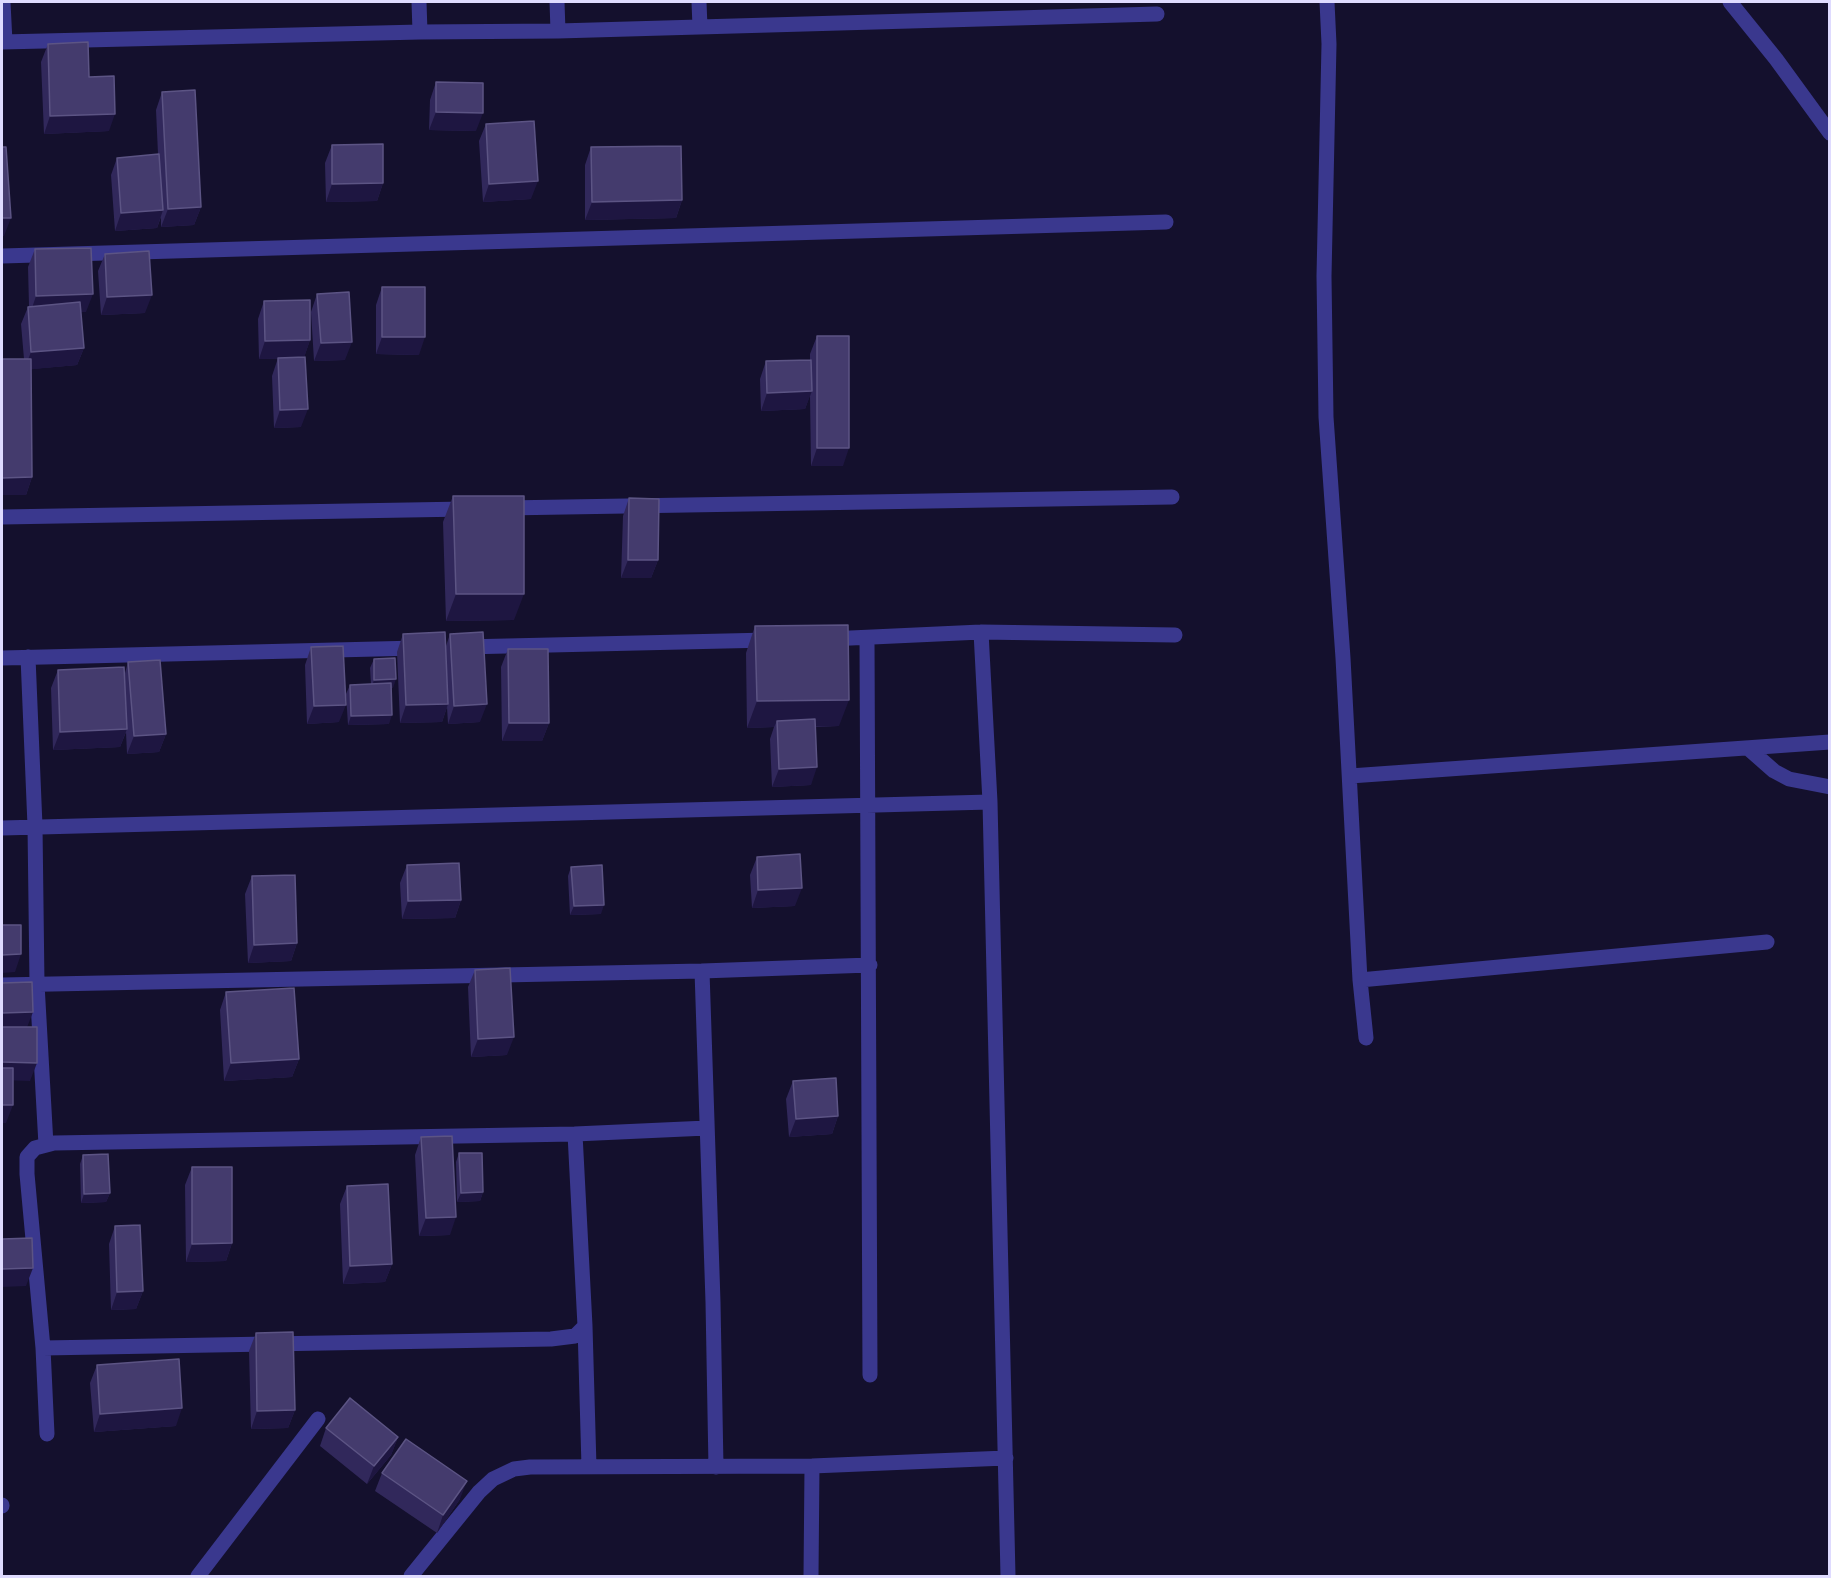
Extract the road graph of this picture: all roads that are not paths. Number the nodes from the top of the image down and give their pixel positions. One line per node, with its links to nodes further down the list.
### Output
1 (3, 2): 11 (street)
2 (419, 2): 10 (street)
3 (557, 2): 9 (street)
4 (699, 2): 8 (street)
5 (1327, 2): 26 (street)
6 (1730, 2): 12 (street)
7 (1157, 14): 8 (street)
8 (700, 27): 9 (street)
9 (558, 31): 10 (street)
10 (420, 32): 11 (street)
11 (3, 42)
12 (1830, 133)
13 (1166, 222): 14 (street)
14 (2, 256)
15 (1172, 496): 16 (street)
16 (2, 517)
17 (981, 632): 18 (street); 19 (street); 28 (street)
18 (1175, 635)
19 (867, 638): 20 (street); 29 (street)
20 (819, 639)
21 (783, 640): 22 (street)
22 (28, 657): 23 (street); 30 (street)
23 (2, 658)
24 (1830, 742): 25 (street)
25 (1749, 749): 26 (street); 27 (street)
26 (1350, 776): 35 (street)
27 (1830, 787)
28 (990, 802): 29 (street); 47 (street)
29 (867, 806): 30 (street); 33 (street)
30 (35, 826): 31 (street); 36 (street)
31 (2, 828)
32 (1767, 942): 35 (street)
33 (870, 965): 34 (street); 44 (street)
34 (702, 971): 36 (street); 39 (street)
35 (1360, 980): 38 (street)
36 (37, 984): 37 (street); 41 (street)
37 (2, 985)
38 (1366, 1038)
39 (707, 1128): 40 (street); 50 (street)
40 (575, 1134): 41 (street); 42 (street)
41 (46, 1145): 43 (street)
42 (585, 1326): 43 (street); 49 (street)
43 (43, 1348): 46 (street)
44 (870, 1375)
45 (318, 1419): 51 (street)
46 (47, 1434)
47 (1006, 1458): 48 (street); 54 (street)
48 (812, 1466): 50 (street); 53 (street)
49 (589, 1467): 50 (street); 52 (street)
50 (716, 1467)
51 (198, 1576)
52 (411, 1576)
53 (811, 1576)
54 (1008, 1576)

